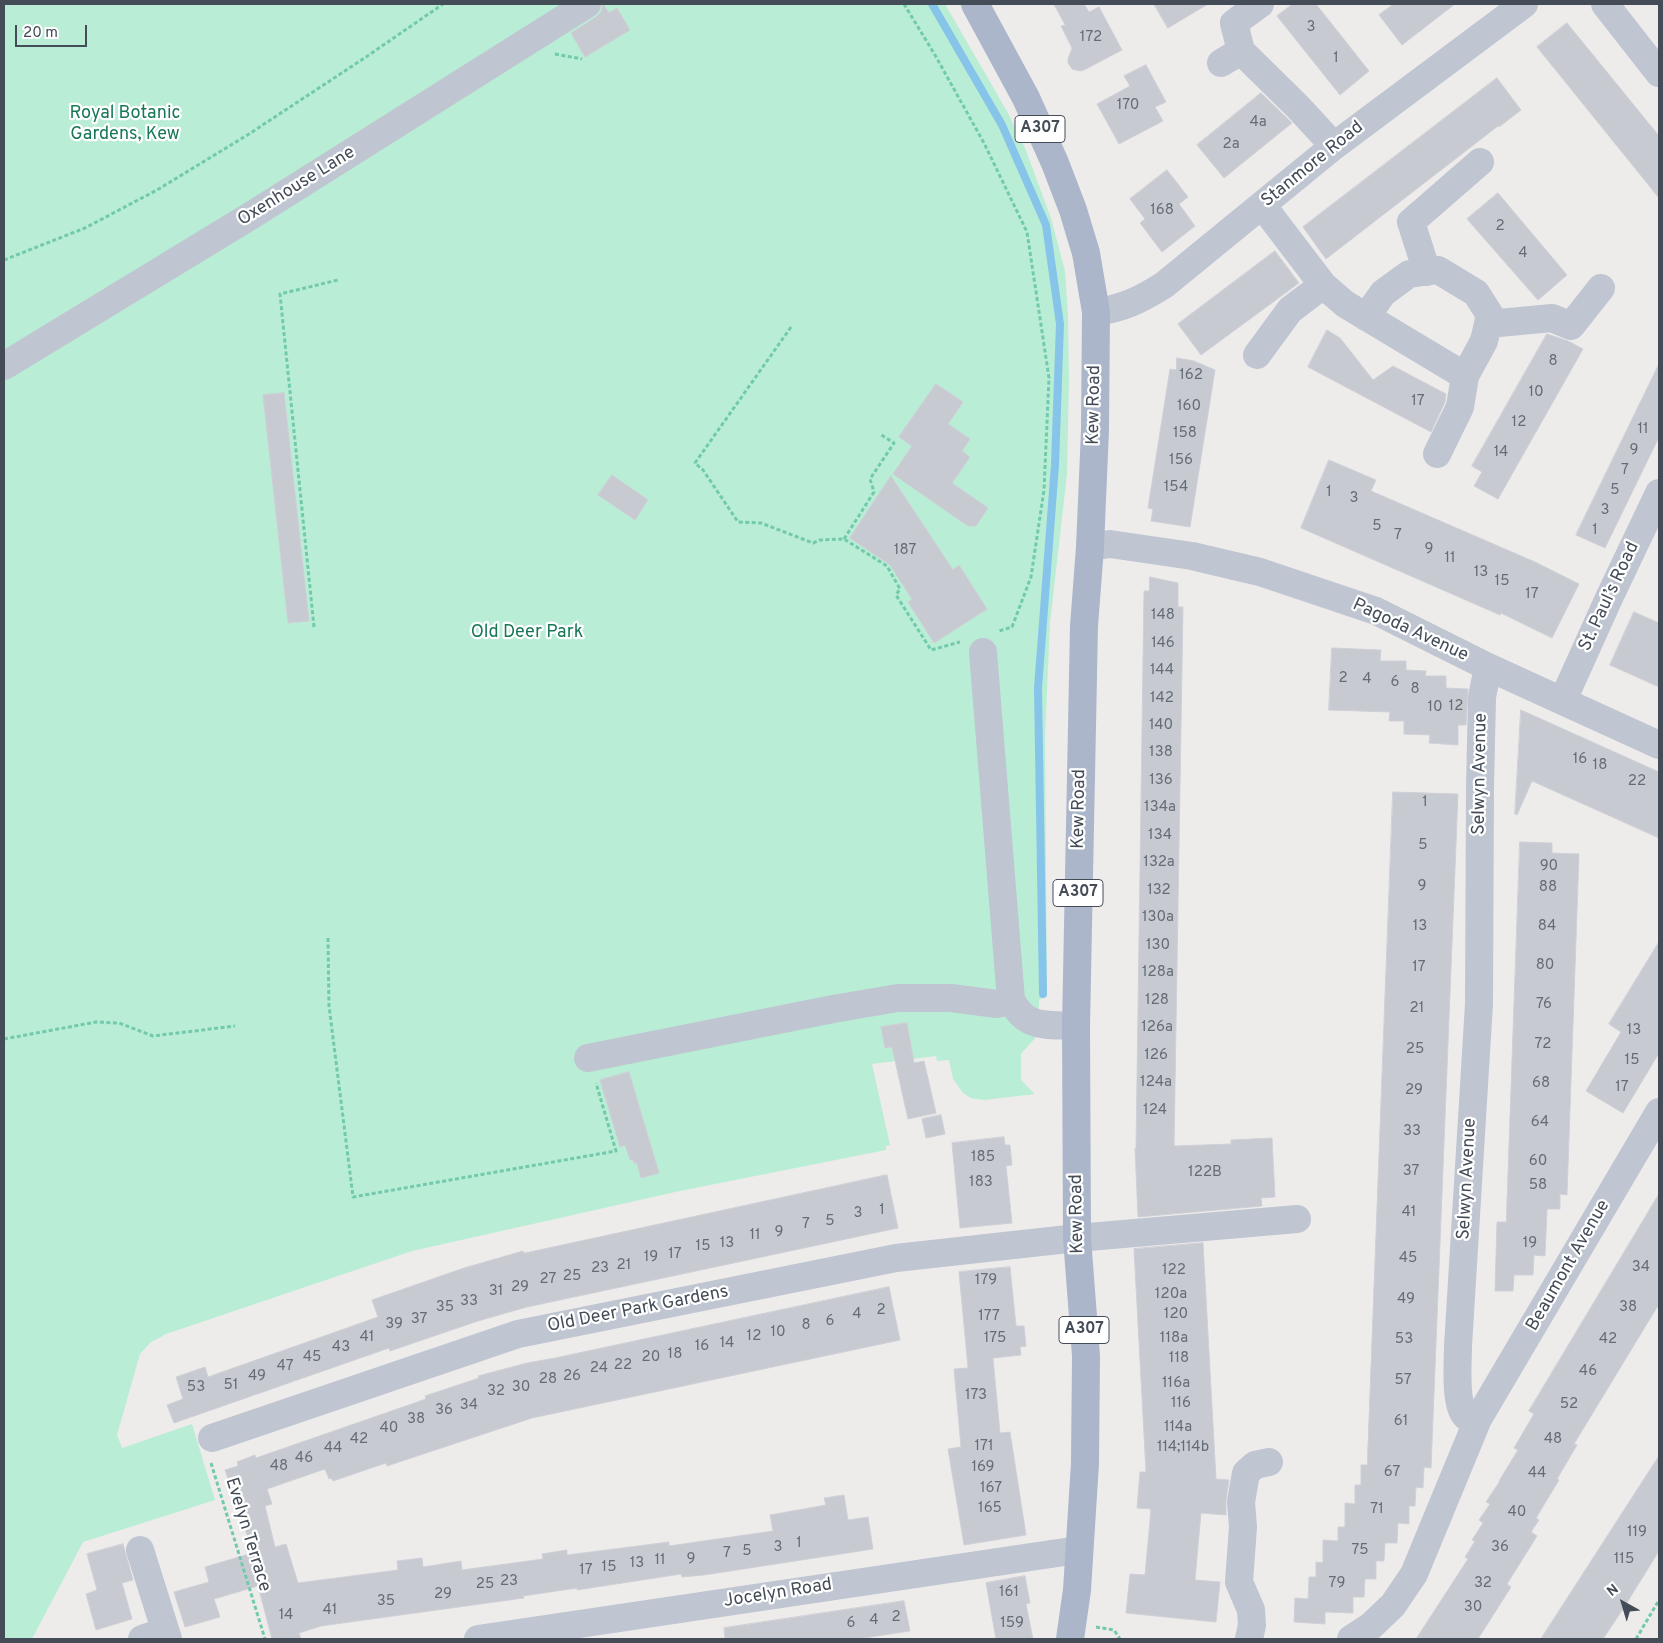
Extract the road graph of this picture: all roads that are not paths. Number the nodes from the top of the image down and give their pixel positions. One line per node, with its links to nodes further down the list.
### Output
1 (587, 4): 17 (street, Oxenhouse Lane)
2 (975, 4): 13 (main road, Kew Road / A307)
3 (1260, 4): 7 (street)
4 (1524, 4): 7 (street, Stanmore Road)
5 (1605, 4): 6 (street)
6 (1659, 73)
7 (1334, 146): 9 (street, Stanmore Road)
8 (1480, 162): 10 (street)
9 (1262, 205): 11 (street); 13 (street, Stanmore Road)
10 (1427, 272): 14 (street); 15 (street)
11 (1323, 286): 14 (street); 16 (street)
12 (1601, 288): 15 (street)
13 (1096, 312): 21 (main road, Kew Road / A307)
14 (1366, 317): 18 (street)
15 (1488, 324): 18 (street)
16 (1257, 355)
17 (4, 366)
18 (1464, 376): 19 (street)
19 (1437, 454)
20 (1659, 494): 24 (street, St. Paul’s Road)
21 (1090, 547): 23 (street, Pagoda Avenue); 27 (main road, Kew Road / A307)
22 (982, 644): 26 (street)
23 (1488, 667): 24 (street, Pagoda Avenue); 32 (street, Selwyn Avenue)
24 (1563, 700): 25 (street, Pagoda Avenue)
25 (1659, 745)
26 (1011, 1000): 27 (street); 28 (street)
27 (1076, 1026): 31 (main road, Kew Road / A307)
28 (588, 1058)
29 (1659, 1112): 32 (street, Beaumont Avenue)
30 (1297, 1219): 31 (street, Old Deer Park Gardens)
31 (1077, 1238): 33 (street, Old Deer Park Gardens); 36 (main road, Kew Road / A307)
32 (1478, 1419): 41 (street)
33 (212, 1438)
34 (1269, 1462): 40 (street)
35 (140, 1550): 37 (street)
36 (1078, 1550): 38 (street, Jocelyn Road); 39 (main road, Kew Road / A307)
37 (158, 1636)
38 (478, 1639)
39 (1070, 1639)
40 (1249, 1639)
41 (1351, 1639)

